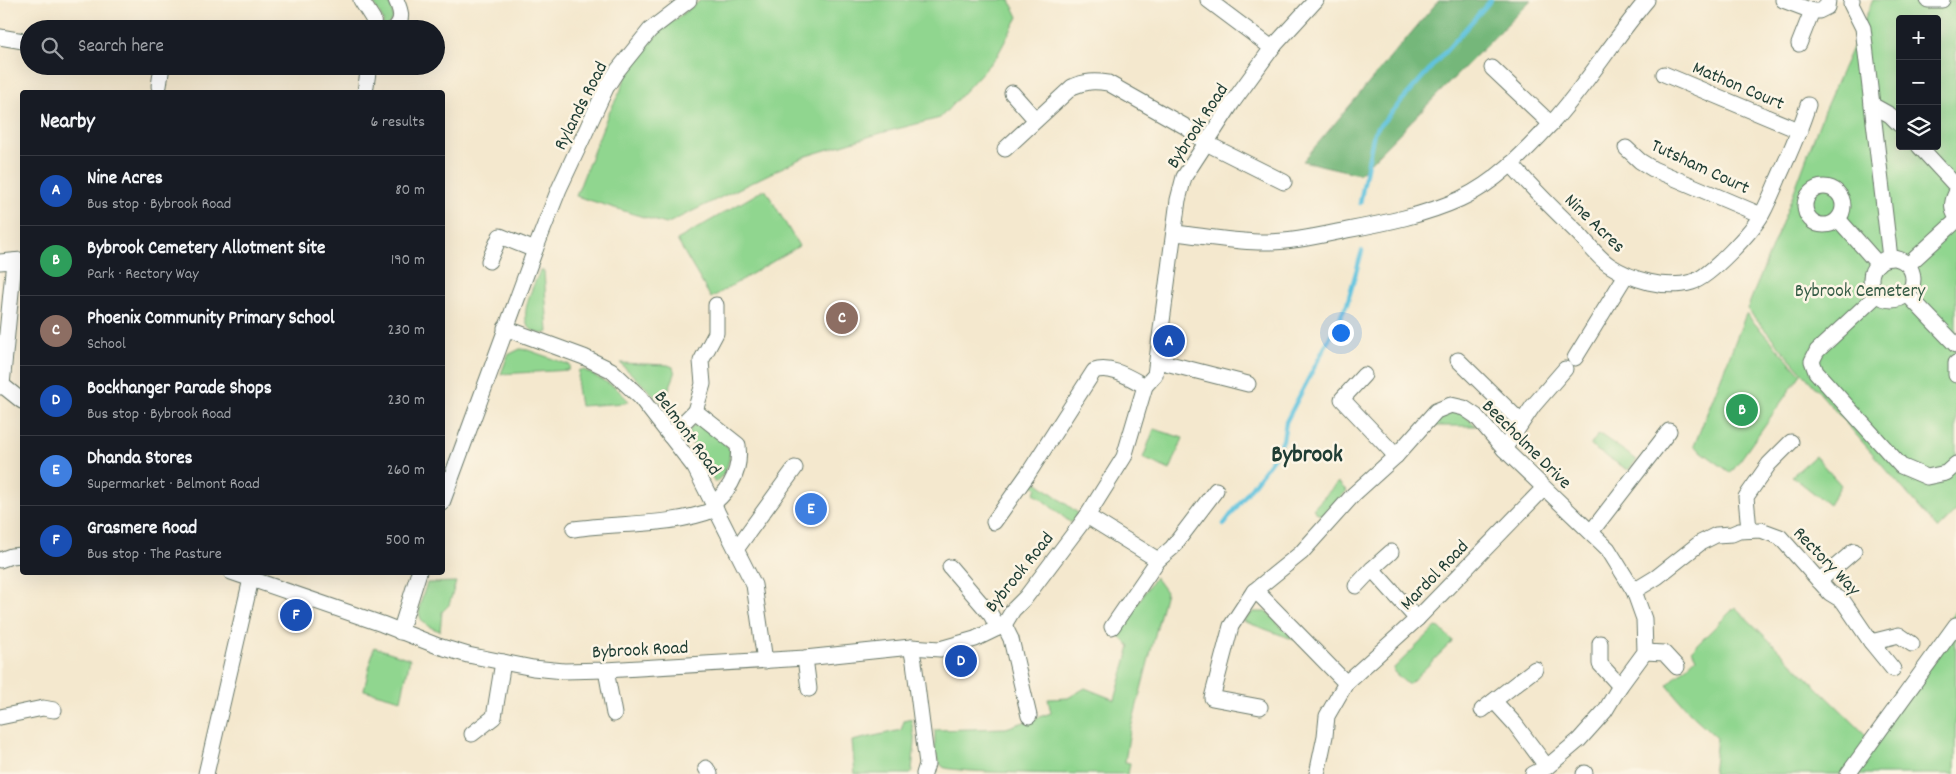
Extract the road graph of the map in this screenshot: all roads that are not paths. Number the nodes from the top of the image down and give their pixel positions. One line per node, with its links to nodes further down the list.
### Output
1 (363, 0): 13 (street)
2 (689, 0): 45 (street, Rylands Road)
3 (1208, 0): 18 (street)
4 (1316, 0): 18 (street, Bybrook Road)
5 (1647, 0): 30 (street)
6 (1783, 0): 12 (street)
7 (1928, 0): 8 (street)
8 (1942, 0)
9 (399, 2): 14 (street)
10 (1852, 2): 27 (street)
11 (1828, 4): 12 (street)
12 (1812, 11): 17 (street)
13 (372, 20)
14 (400, 20)
15 (0, 37): 16 (street)
16 (20, 40)
17 (1799, 44)
18 (1272, 48): 32 (street, Bybrook Road)
19 (1492, 68): 30 (street)
20 (1664, 74): 31 (street, Mathon Court)
21 (161, 75): 23 (street)
22 (368, 75): 24 (street)
23 (159, 86)
24 (365, 90)
25 (1012, 93): 28 (street)
26 (1808, 105): 31 (street, Nine Acres)
27 (1872, 105): 29 (street); 48 (street)
28 (1036, 120): 32 (street); 34 (street)
29 (1896, 121)
30 (1551, 124): 36 (street)
31 (1800, 131): 40 (street, Nine Acres)
32 (1206, 142): 37 (street); 44 (street, Bybrook Road)
33 (1626, 148): 40 (street, Tutsham Court)
34 (1006, 149)
35 (1923, 150): 38 (street)
36 (1511, 164): 44 (street); 50 (street, Nine Acres)
37 (1284, 182)
38 (1956, 186)
39 (1956, 193): 41 (street)
40 (1762, 215): 50 (street, Nine Acres)
41 (1956, 216)
42 (1838, 219): 48 (street)
43 (1956, 221): 49 (street)
44 (1175, 233): 57 (street, Bybrook Road)
45 (534, 250): 47 (street); 54 (street, Rylands Road)
46 (12, 261): 62 (street)
47 (489, 261)
48 (1884, 261): 49 (street); 51 (street)
49 (1908, 265): 52 (street)
50 (1626, 275): 66 (street)
51 (1878, 294): 52 (street); 72 (street)
52 (1907, 294): 55 (street)
53 (716, 305): 65 (street)
54 (505, 328): 68 (street, Belmont Road); 74 (street, Rylands Road)
55 (1956, 345)
56 (1458, 360): 66 (street)
57 (1158, 361): 61 (street); 63 (street, Bybrook Road)
58 (1956, 363): 59 (street)
59 (1956, 374)
60 (1364, 375): 71 (street)
61 (1248, 384)
62 (1, 386): 64 (street)
63 (1146, 386): 78 (street, Bybrook Road); 79 (street)
64 (20, 400)
65 (696, 412): 68 (street); 77 (street)
66 (1521, 422): 70 (street)
67 (1669, 431): 82 (street)
68 (670, 436): 77 (street, Belmont Road)
69 (1791, 442): 81 (street)
70 (1504, 449): 71 (street, Beecholme Drive); 75 (street, Beecholme Drive)
71 (1396, 456): 97 (street, Beecholme Drive)
72 (1956, 464)
73 (795, 468): 83 (street)
74 (446, 479)
75 (1544, 488): 82 (street, Beecholme Drive); 98 (street, Mardol Road)
76 (1216, 490): 88 (street)
77 (715, 506): 80 (street); 83 (street, Belmont Road)
78 (1087, 516): 88 (street); 100 (street, Bybrook Road)
79 (994, 522)
80 (574, 529)
81 (1748, 530): 94 (street, Rectory Way); 96 (street, Rectory Way)
82 (1591, 532): 96 (street, Beecholme Drive)
83 (736, 548): 109 (street, Belmont Road)
84 (1854, 551): 94 (street)
85 (1391, 552): 90 (street)
86 (20, 555): 87 (street)
87 (0, 560)
88 (1158, 560): 101 (street)
89 (950, 567): 100 (street)
90 (1372, 569): 95 (street); 98 (street)
91 (238, 575): 93 (street, Bybrook Road)
92 (418, 575): 102 (street)
93 (251, 580): 102 (street, Bybrook Road); 127 (street)
94 (1819, 581): 103 (street, Rectory Way)
95 (1356, 586)
96 (1634, 591): 107 (street, Beecholme Drive)
97 (1254, 592): 115 (street); 119 (street, Beecholme Drive)
98 (1418, 619): 115 (street, Mardol Road)
99 (1956, 625): 131 (street)
100 (1001, 626): 106 (street, Bybrook Road); 123 (street)
101 (1112, 627)
102 (400, 632): 110 (street, Bybrook Road)
103 (1871, 642): 105 (street); 113 (street, Rectory Way)
104 (1600, 643): 116 (street)
105 (1912, 644)
106 (911, 647): 108 (street, Bybrook Road); 128 (street)
107 (1645, 652): 111 (street); 116 (street)
108 (805, 658): 109 (street, Bybrook Road); 117 (street)
109 (765, 661): 114 (street, Bybrook Road)
110 (503, 662): 114 (street, Bybrook Road); 125 (street)
111 (1677, 667)
112 (1535, 668): 118 (street)
113 (1894, 669)
114 (606, 670): 122 (street)
115 (1346, 683): 129 (street, Mardol Road)
116 (1620, 686): 126 (street)
117 (809, 689)
118 (1494, 701): 121 (street); 126 (street)
119 (1260, 707)
120 (54, 710): 124 (street)
121 (1482, 710)
122 (614, 714)
123 (1029, 716)
124 (0, 717)
125 (472, 734)
126 (1546, 767): 130 (street)
127 (206, 774)
128 (924, 774)
129 (1317, 774)
130 (1533, 774)
131 (1848, 774)

